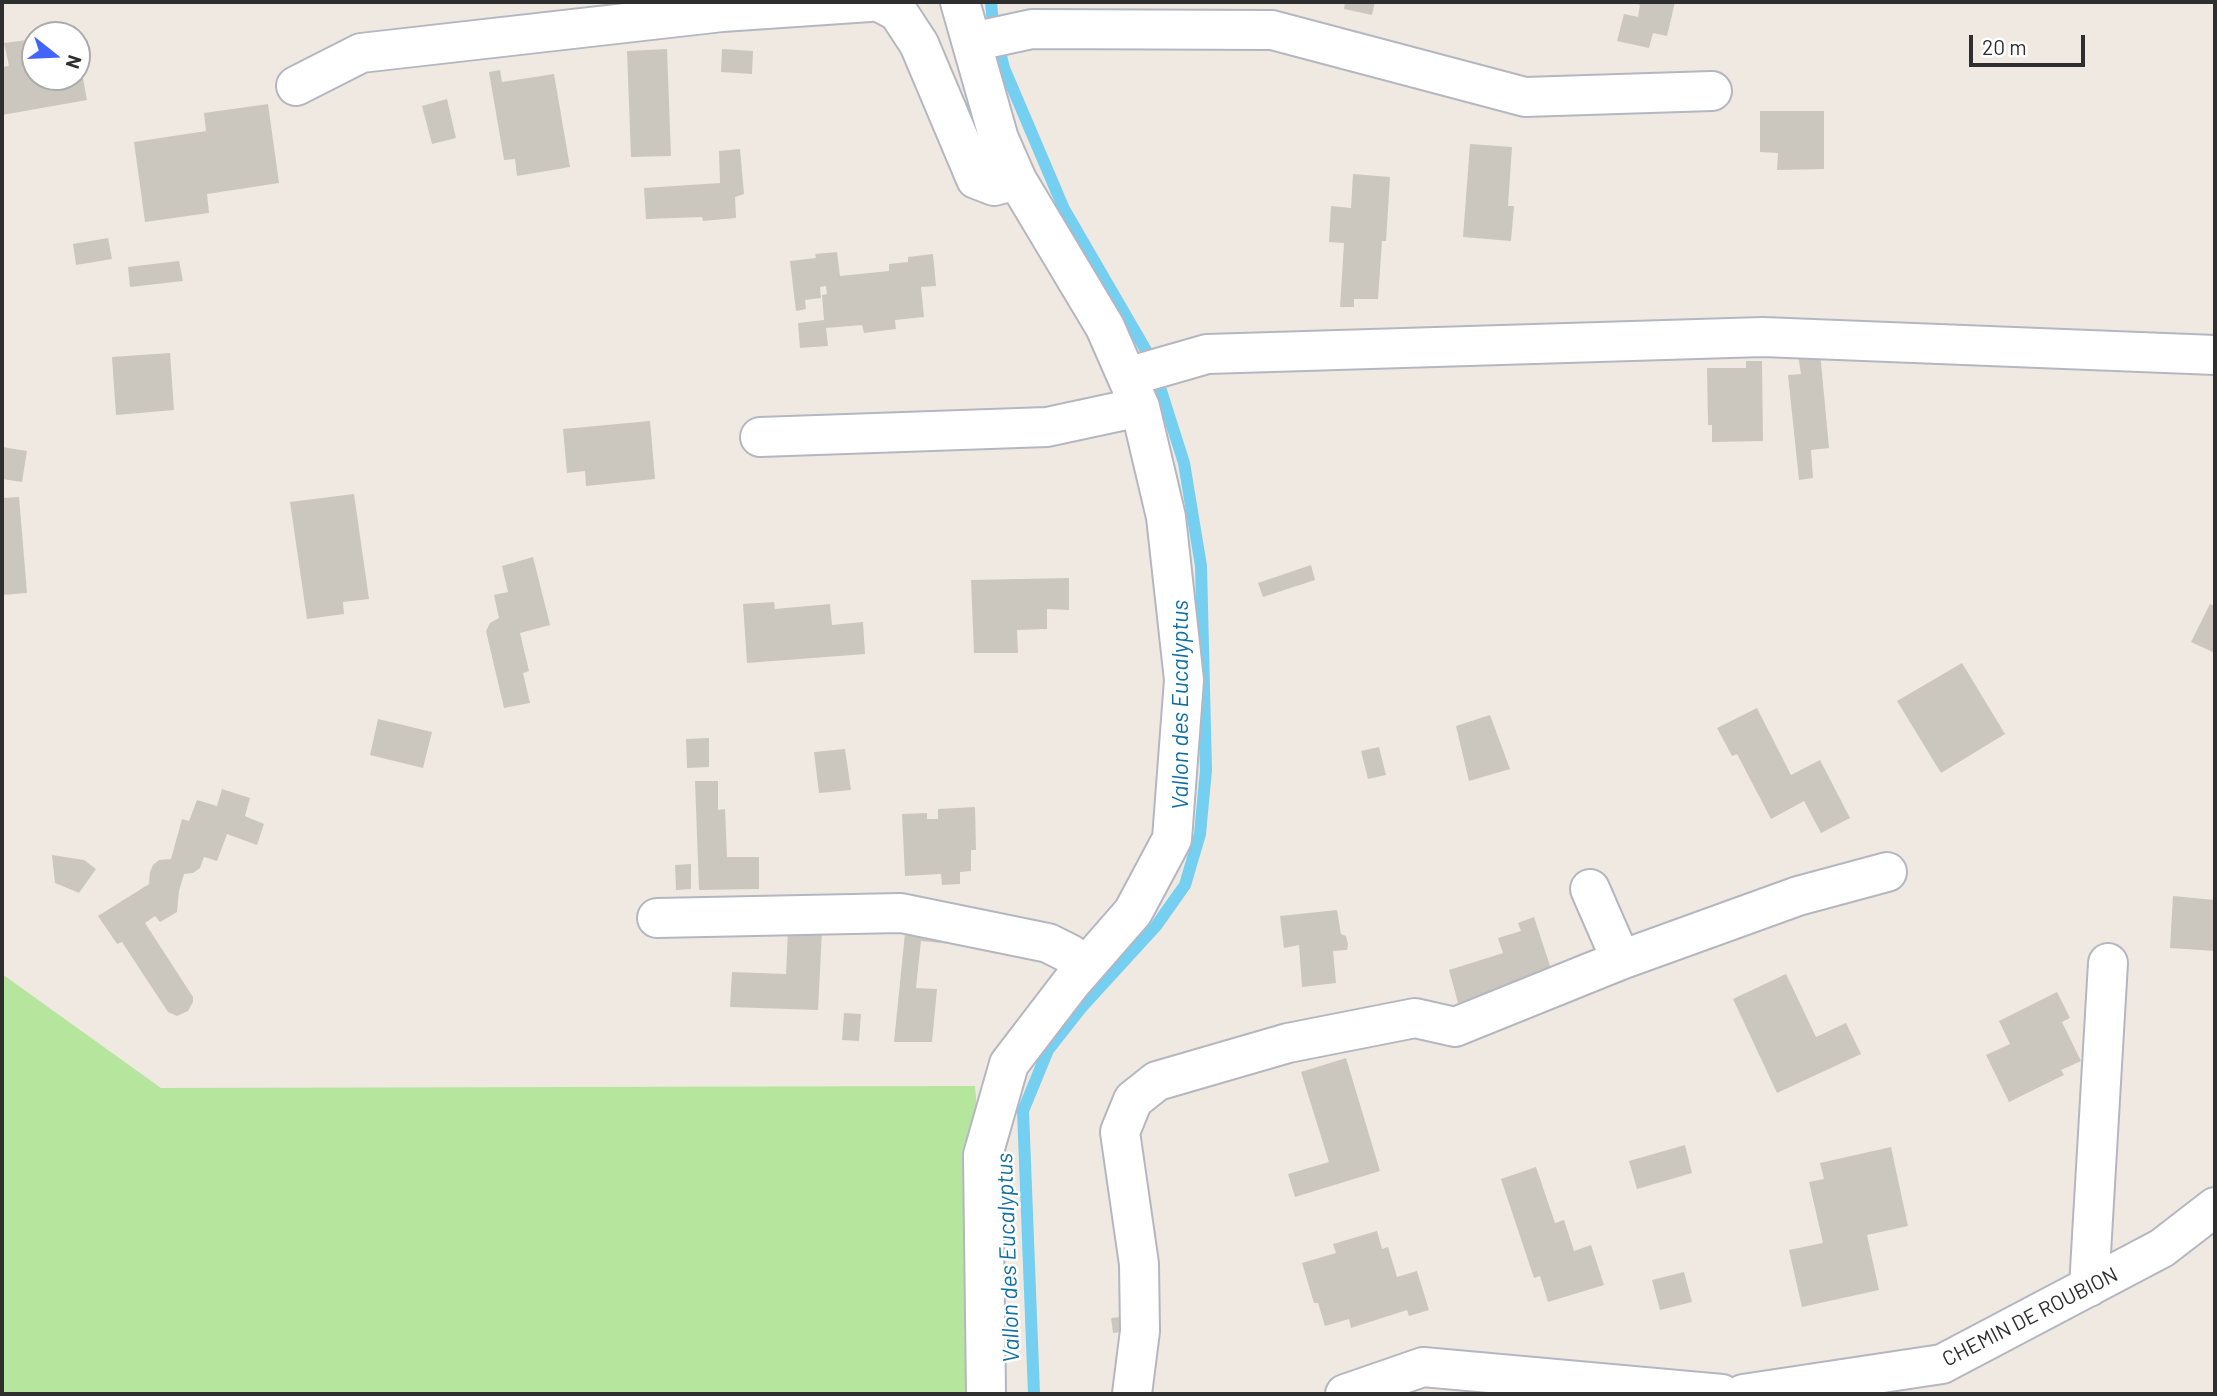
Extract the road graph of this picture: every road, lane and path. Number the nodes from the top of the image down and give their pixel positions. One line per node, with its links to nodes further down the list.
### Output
1 (870, 2): 5 (street)
2 (878, 2): 7 (street)
3 (960, 2): 4 (street)
4 (972, 43): 6 (street); 7 (street)
5 (296, 86)
6 (1712, 91)
7 (1017, 180): 9 (street)
8 (2215, 355): 9 (street)
9 (1134, 392): 10 (street); 16 (street)
10 (760, 437)
11 (1887, 872): 14 (street)
12 (1590, 889): 14 (street)
13 (657, 918): 16 (street)
14 (1621, 960): 20 (street)
15 (2108, 963): 18 (street)
16 (1083, 969): 19 (street)
17 (2215, 1207): 18 (street, CHEMIN DE ROUBION)
18 (2089, 1287): 23 (street, CHEMIN DE ROUBION)
19 (986, 1394)
20 (1132, 1394)
21 (1345, 1394): 22 (street)
22 (1722, 1394)
23 (1743, 1394)

